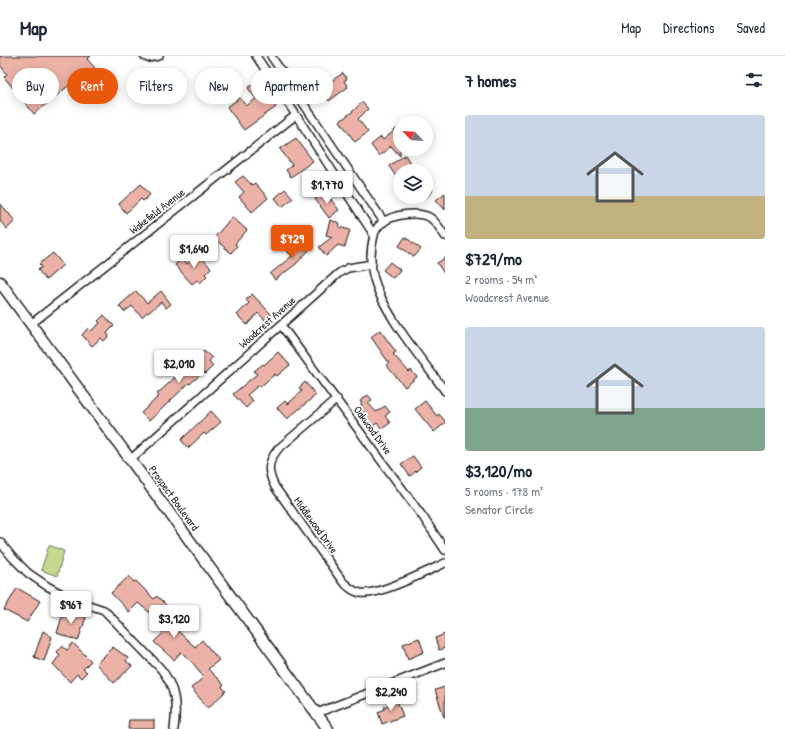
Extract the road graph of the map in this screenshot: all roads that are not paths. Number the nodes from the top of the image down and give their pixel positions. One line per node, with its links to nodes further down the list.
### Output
1 (159, 56): 4 (street)
2 (256, 56): 5 (street)
3 (271, 56): 6 (street)
4 (146, 57)
5 (296, 115): 7 (street); 11 (street, Wakefield Avenue)
6 (384, 222): 7 (street); 8 (street)
7 (374, 235): 9 (street)
8 (445, 236)
9 (372, 264): 12 (street, Woodcrest Avenue); 13 (street)
10 (0, 282): 11 (main road, Prospect Boulevard)
11 (31, 324): 15 (main road, Prospect Boulevard)
12 (280, 325): 14 (street, Oakwood Drive); 15 (street, Woodcrest Avenue)
13 (445, 391)
14 (337, 399): 17 (street, Oakwood Drive); 18 (street, Middlewood Drive)
15 (130, 460): 20 (main road, Prospect Boulevard)
16 (0, 542): 21 (street)
17 (445, 550)
18 (445, 563)
19 (445, 663): 20 (street)
20 (317, 713): 22 (main road, Prospect Boulevard)
21 (174, 729)
22 (328, 729)

